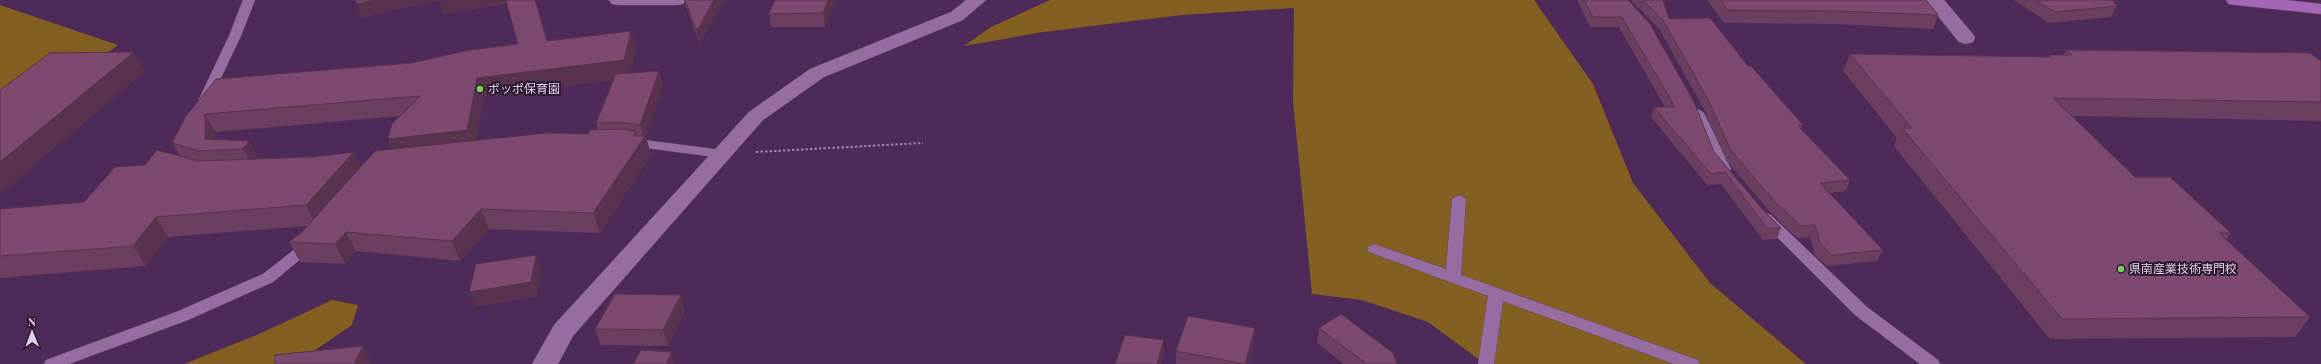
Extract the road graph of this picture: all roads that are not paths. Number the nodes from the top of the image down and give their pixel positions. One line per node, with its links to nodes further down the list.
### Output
1 (248, 0): 10 (lane)
2 (618, 0): 3 (street)
3 (677, 0)
4 (977, 0): 12 (street)
5 (1934, 0): 8 (street)
6 (2235, 0): 7 (main road)
7 (2321, 9)
8 (1966, 38)
9 (1690, 99): 13 (lane)
10 (197, 114)
11 (618, 142): 12 (lane)
12 (722, 154): 21 (street)
13 (1735, 182)
14 (1459, 198): 18 (lane)
15 (1755, 206): 24 (lane)
16 (322, 230): 20 (lane)
17 (1374, 249): 18 (lane)
18 (1453, 278): 19 (lane)
19 (1496, 293): 22 (lane); 23 (lane)
20 (52, 364)
21 (545, 364)
22 (1486, 364)
23 (1692, 364)
24 (1932, 364)

